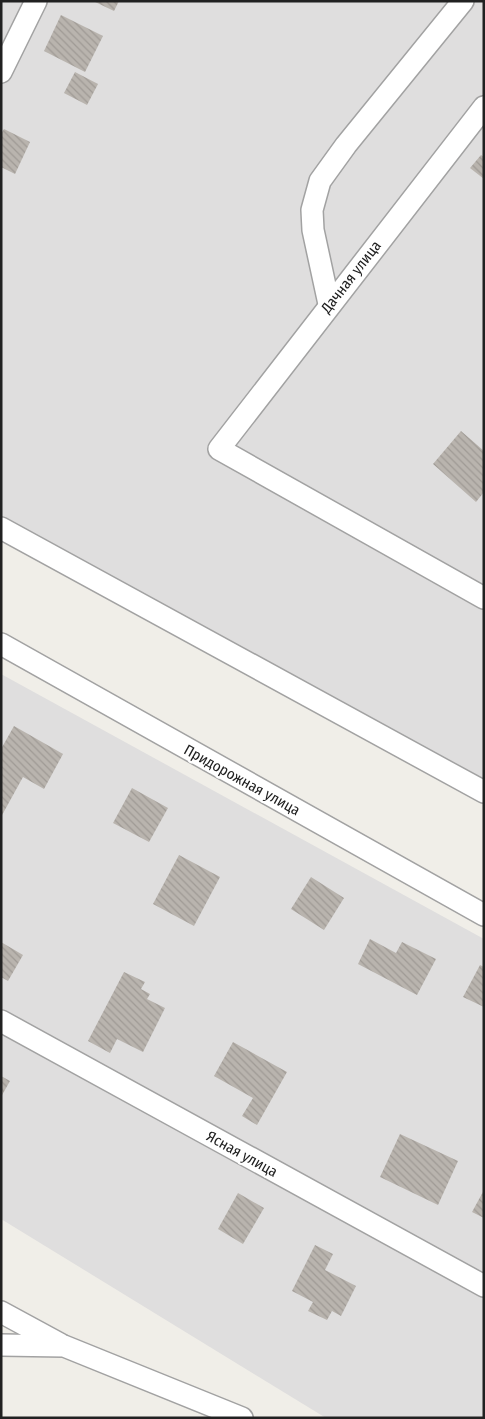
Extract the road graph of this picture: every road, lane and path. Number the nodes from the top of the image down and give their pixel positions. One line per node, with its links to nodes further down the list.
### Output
1 (36, 1): 3 (street)
2 (463, 1): 5 (street)
3 (1, 72)
4 (484, 107): 5 (street, Дачная улица)
5 (329, 304): 7 (street, Дачная улица)
6 (1, 528): 9 (street)
7 (484, 598)
8 (1, 644): 10 (street, Придорожная улица)
9 (484, 792)
10 (484, 915)
11 (1, 1021): 12 (street, Ясная улица)
12 (484, 1286)
13 (1, 1312): 15 (street)
14 (1, 1345): 15 (street)
15 (64, 1346): 16 (street)
16 (242, 1418)

